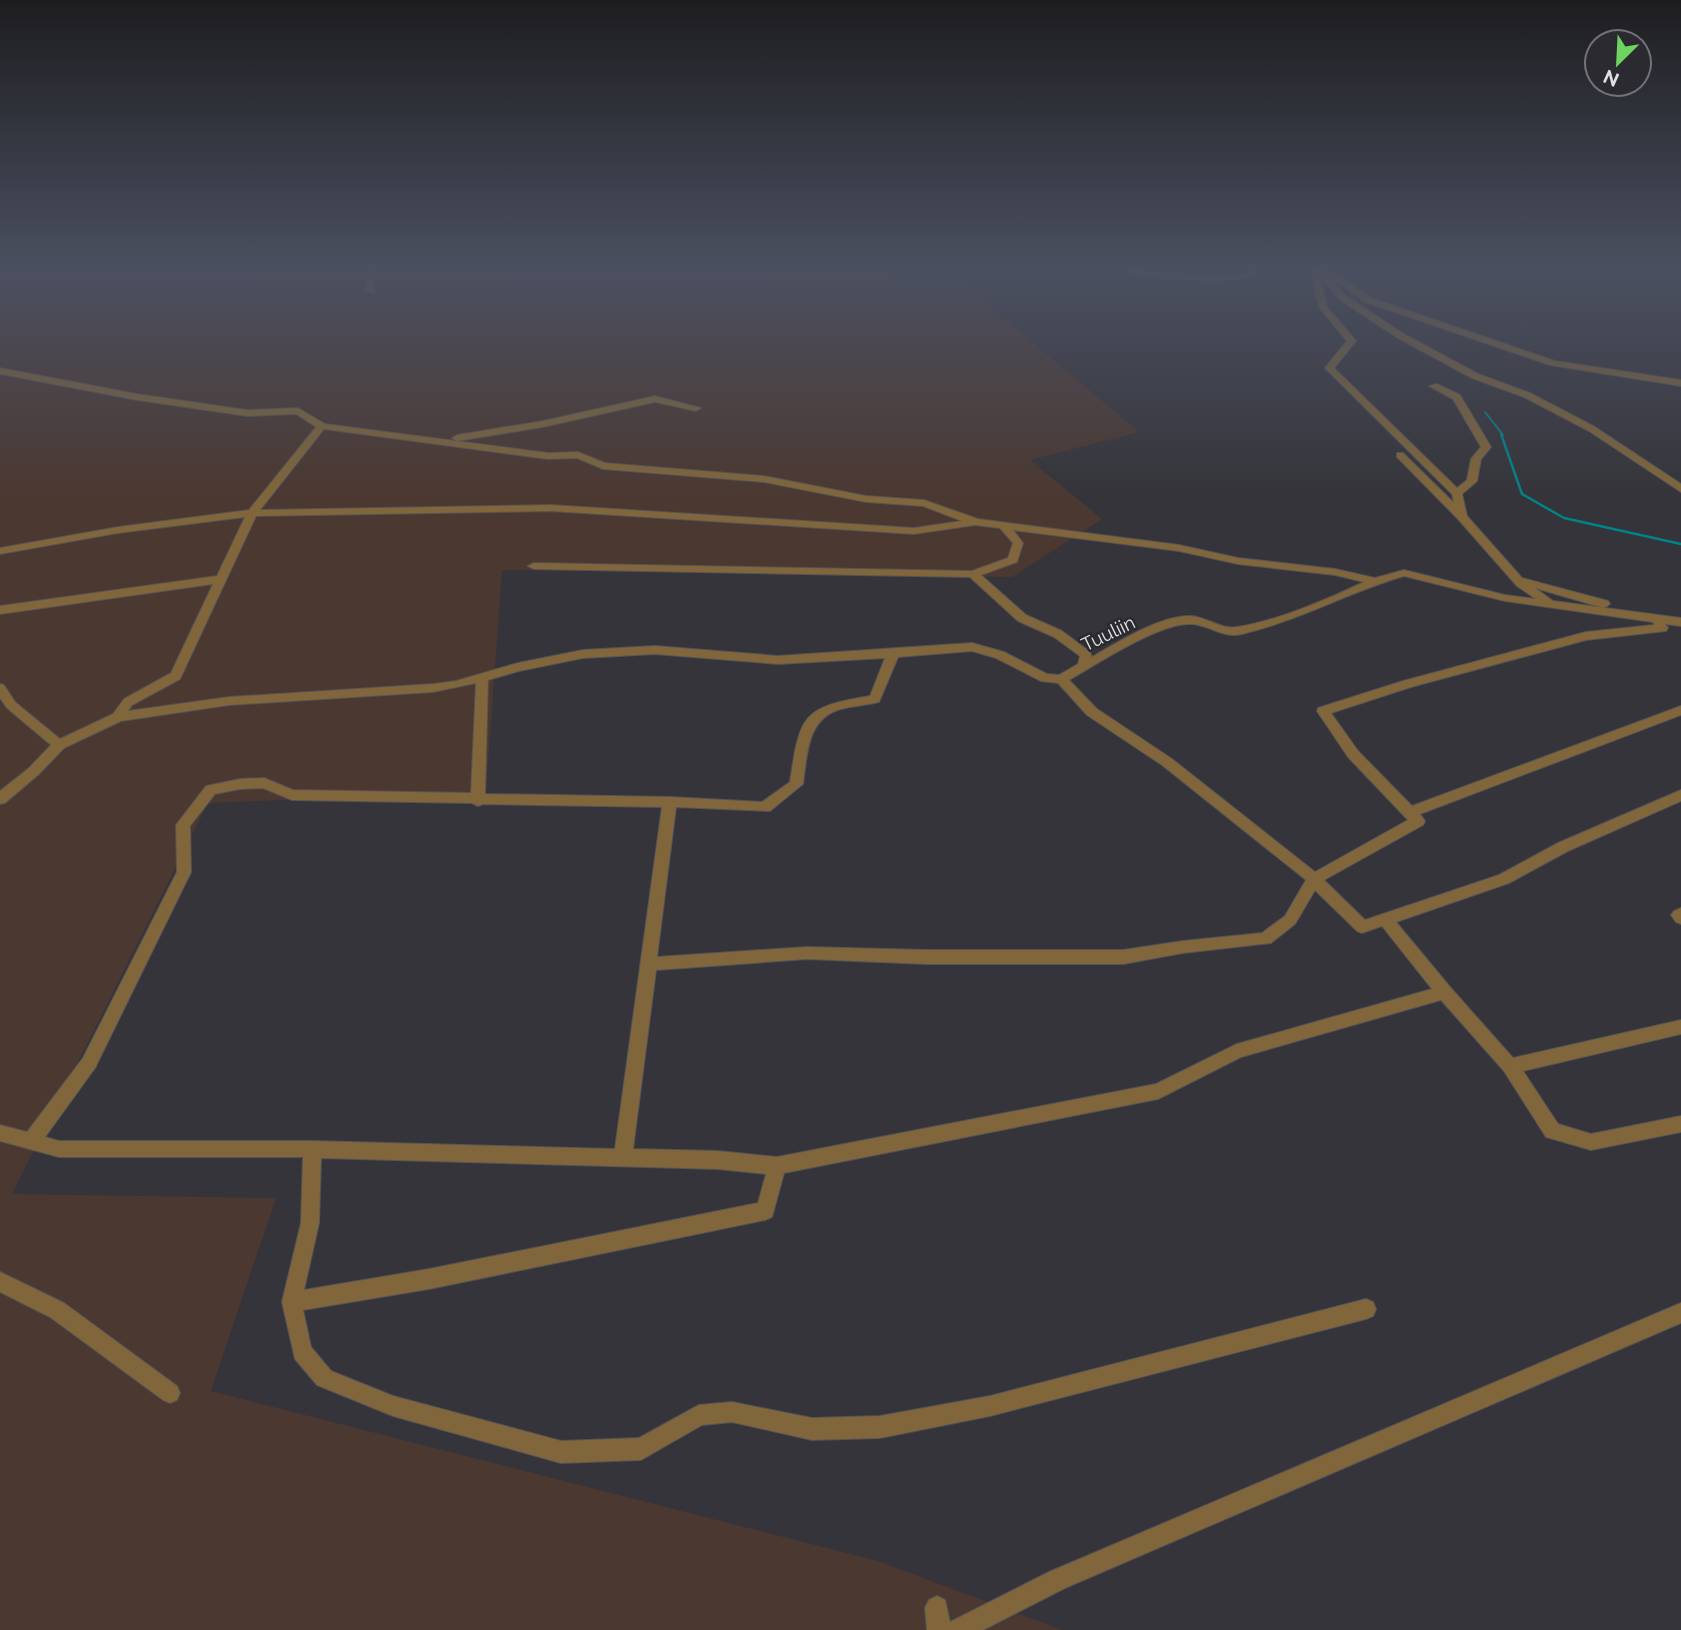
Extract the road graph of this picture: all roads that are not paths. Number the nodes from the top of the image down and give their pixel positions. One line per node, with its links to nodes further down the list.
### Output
1 (1349, 345): 12 (street)
2 (1418, 345): 11 (street)
3 (1500, 345): 5 (street)
4 (0, 371): 8 (street)
5 (1681, 383)
6 (1434, 386): 12 (street)
7 (696, 408): 9 (street)
8 (322, 426): 9 (street); 13 (street)
9 (439, 442): 15 (street)
10 (1400, 455): 14 (street)
11 (1681, 489)
12 (1457, 493): 14 (street)
13 (252, 513): 15 (street); 17 (street); 20 (street)
14 (1462, 517): 21 (street)
15 (976, 522): 16 (street)
16 (1004, 526): 19 (street); 22 (street)
17 (0, 551)
18 (534, 566): 19 (street)
19 (973, 573): 29 (street)
20 (222, 579): 24 (street); 34 (street)
21 (1518, 579): 23 (street); 25 (street)
22 (1375, 581): 23 (street); 29 (street, Tuuliin)
23 (1551, 603): 25 (street)
24 (0, 610)
25 (1642, 617): 26 (street)
26 (1657, 620): 27 (street); 40 (street)
27 (1681, 622)
28 (892, 653): 30 (street); 31 (street); 39 (street)
29 (1083, 667): 31 (street, Tuuliin)
30 (482, 679): 34 (street); 38 (street)
31 (1061, 679): 41 (street)
32 (0, 688): 35 (street)
33 (1681, 710): 40 (street)
34 (118, 717): 35 (street)
35 (59, 746): 37 (street)
36 (1681, 795): 42 (street)
37 (0, 799)
38 (478, 801): 39 (street); 49 (street)
39 (670, 802): 43 (street)
40 (1408, 813): 41 (street)
41 (1314, 879): 42 (street); 43 (street)
42 (1386, 920): 44 (street)
43 (649, 964): 51 (street)
44 (1444, 992): 46 (street); 52 (street)
45 (1681, 1027): 46 (street)
46 (1510, 1066): 47 (street)
47 (1681, 1124)
48 (0, 1133): 49 (street)
49 (30, 1142): 50 (street)
50 (312, 1149): 51 (street); 54 (street)
51 (624, 1158): 52 (street)
52 (777, 1166): 54 (street)
53 (0, 1282): 57 (street)
54 (292, 1302): 55 (street)
55 (1366, 1309)
56 (1681, 1313): 58 (street)
57 (170, 1393)
58 (958, 1630)

